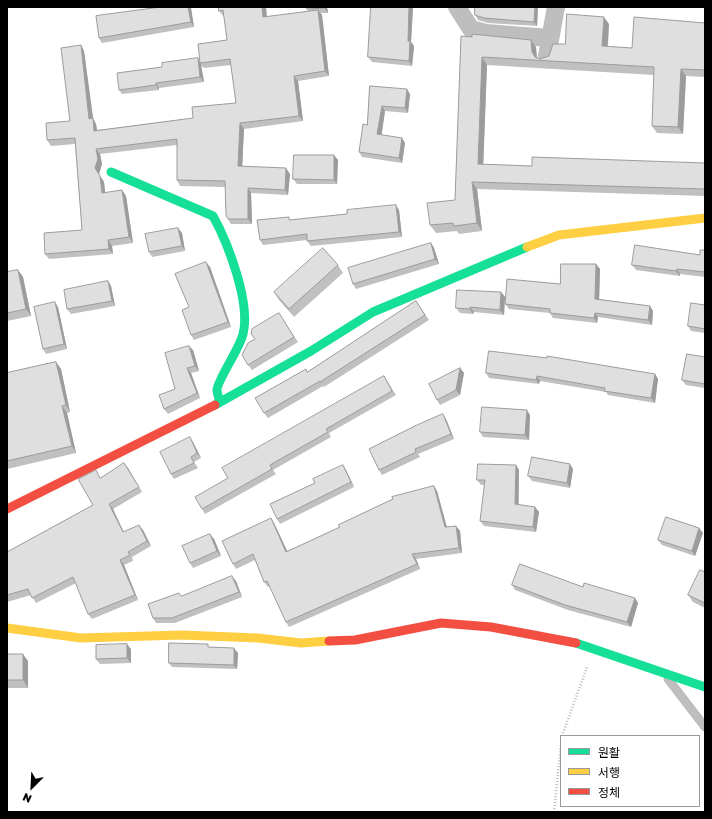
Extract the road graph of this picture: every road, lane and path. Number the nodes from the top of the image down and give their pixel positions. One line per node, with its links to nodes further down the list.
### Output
1 (457, 7): 3 (street)
2 (556, 7): 3 (street)
3 (550, 38): 4 (street)
4 (547, 56)
5 (111, 172): 7 (street)
6 (705, 218): 7 (street)
7 (220, 402): 8 (street)
8 (7, 509)
9 (7, 628): 10 (street)
10 (594, 649): 11 (street); 14 (path)
11 (664, 673): 12 (street); 13 (lane)
12 (705, 687)
13 (705, 727)
14 (562, 735)
15 (560, 754): 16 (path)
16 (554, 812)

